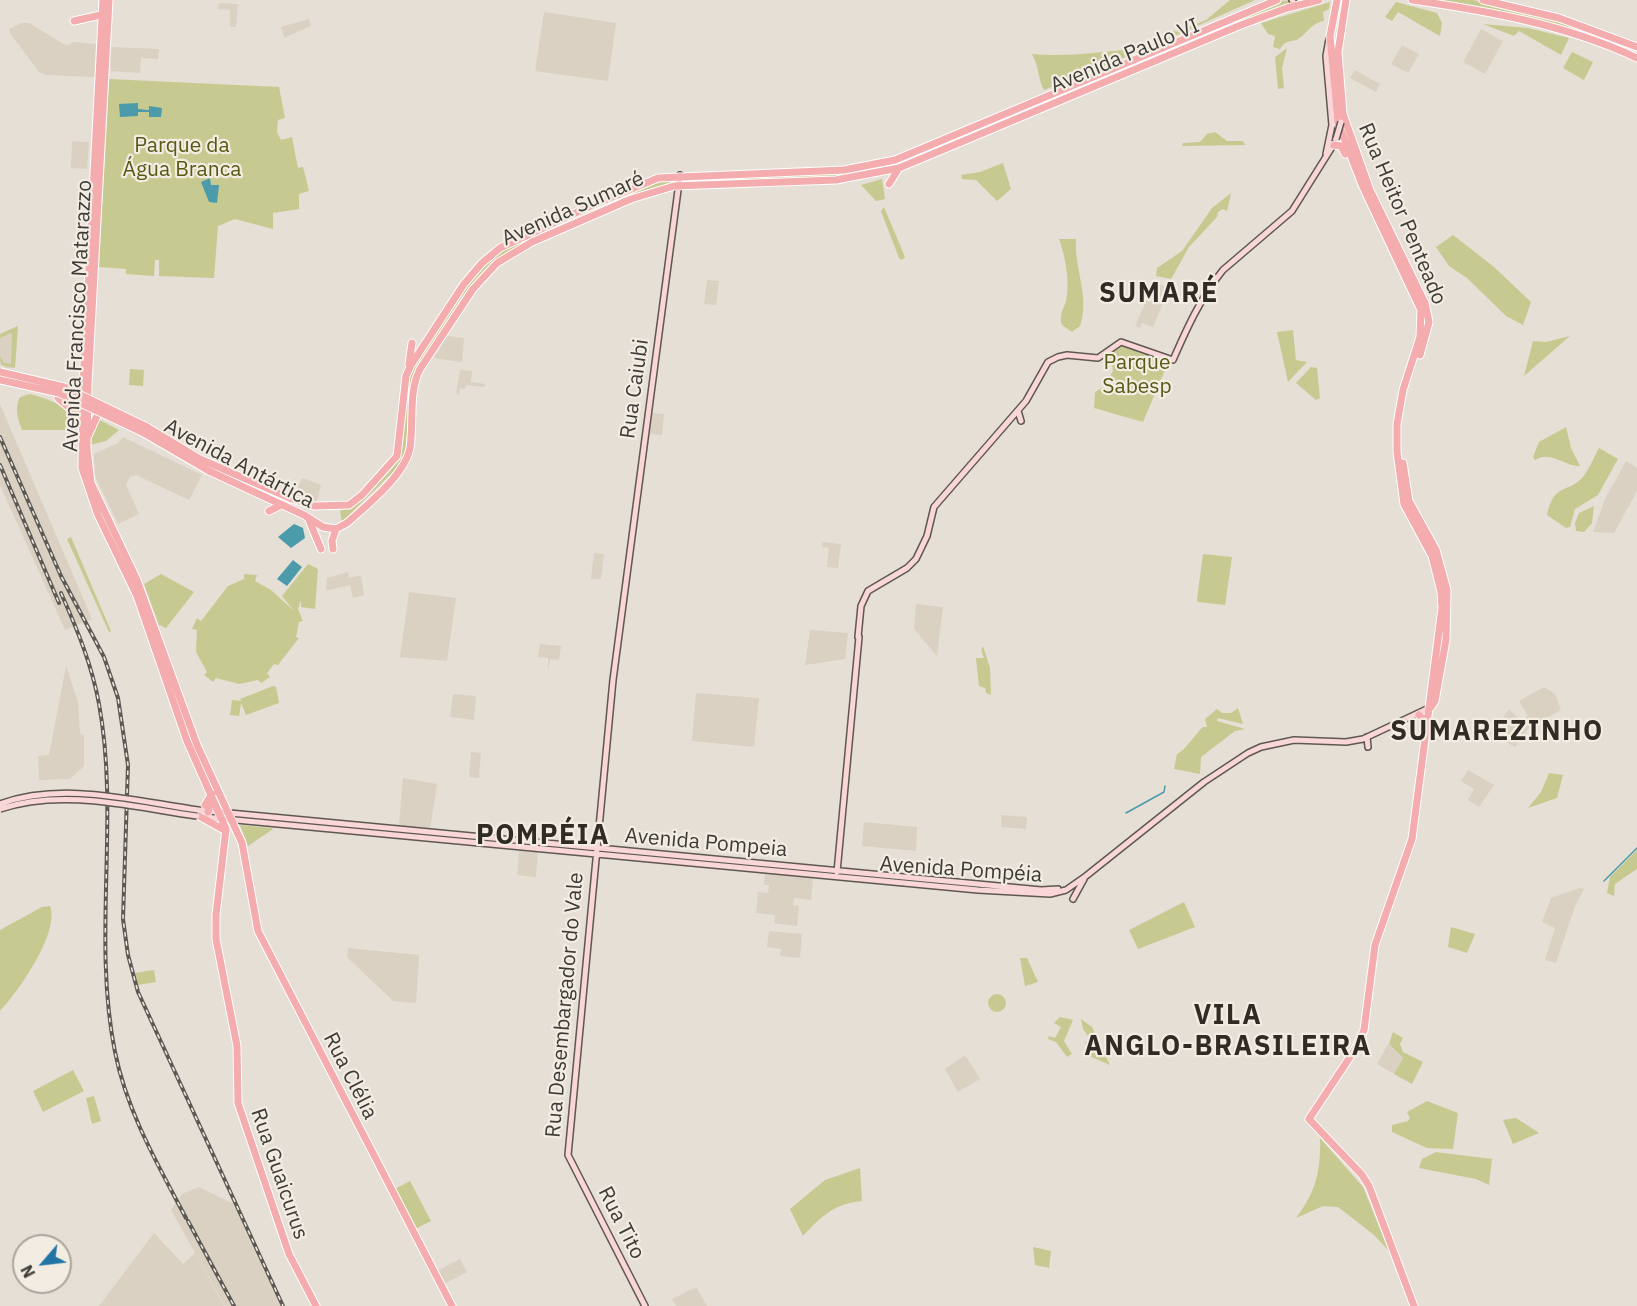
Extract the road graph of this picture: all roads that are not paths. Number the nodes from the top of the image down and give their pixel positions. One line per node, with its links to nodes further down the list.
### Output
1 (103, 0): 13 (main road, Avenida Francisco Matarazzo)
2 (109, 0): 13 (main road, Avenida Francisco Matarazzo)
3 (1266, 0): 12 (main road)
4 (1277, 0): 12 (main road, Avenida Paulo VI)
5 (1319, 0): 11 (main road, Avenida Paulo VI)
6 (1337, 0): 15 (main road)
7 (1346, 0): 19 (main road, Rua Heitor Penteado)
8 (1412, 0): 10 (main road)
9 (1483, 0): 16 (main road)
10 (1447, 2): 17 (main road)
11 (1293, 3): 20 (main road, Avenida Paulo VI)
12 (1256, 7): 18 (main road, Avenida Paulo VI)
13 (105, 14): 14 (main road); 35 (main road, Avenida Francisco Matarazzo); 38 (main road, Avenida Francisco Matarazzo)
14 (74, 21)
15 (1330, 36): 22 (main road); 27 (main road)
16 (1637, 47)
17 (1637, 58)
18 (1008, 113): 24 (main road, Avenida Sumaré)
19 (1342, 118): 21 (main road, bridge); 44 (main road, Rua Heitor Penteado)
20 (1012, 122): 23 (main road, Avenida Sumaré)
21 (1335, 142): 22 (main road); 27 (main road)
22 (1325, 158): 33 (main road)
23 (899, 168): 25 (main road); 26 (main road, Avenida Sumaré)
24 (680, 175): 26 (main road, Rua Caiubi); 29 (main road, Avenida Sumaré)
25 (889, 184)
26 (679, 185): 45 (main road, Avenida Sumaré); 49 (main road, Rua Caiubi)
27 (1364, 188): 41 (main road, Rua Heitor Penteado)
28 (412, 343): 29 (main road)
29 (408, 370): 40 (main road, Avenida Sumaré)
30 (0, 372): 37 (main road, bridge)
31 (0, 380): 37 (main road, bridge)
32 (58, 398): 35 (main road)
33 (1018, 411): 36 (main road); 71 (main road)
34 (98, 416): 38 (main road)
35 (82, 419): 50 (main road, Avenida Francisco Matarazzo)
36 (1021, 421)
37 (145, 430): 39 (main road, Avenida Antártica); 40 (main road, Avenida Antártica)
38 (87, 438): 51 (main road, Avenida Francisco Matarazzo)
39 (281, 505): 42 (main road); 43 (main road, Avenida Antártica)
40 (335, 507)
41 (1406, 510): 44 (main road); 46 (main road, Rua Heitor Penteado)
42 (269, 511)
43 (306, 516): 45 (main road, Avenida Antártica); 47 (main road)
44 (1420, 522): 46 (main road, Rua Heitor Penteado)
45 (336, 529): 48 (main road)
46 (1423, 532): 52 (main road, Rua Heitor Penteado)
47 (321, 549)
48 (333, 549)
49 (622, 608): 69 (main road, Rua Desembargador do Vale)
50 (146, 621): 51 (main road); 60 (main road, Avenida Francisco Matarazzo)
51 (168, 663): 65 (main road, Avenida Francisco Matarazzo)
52 (1430, 709): 53 (main road); 54 (main road); 55 (main road, Rua Heitor Penteado)
53 (1419, 715): 54 (main road); 55 (main road)
54 (1409, 718): 56 (main road)
55 (1428, 723): 68 (main road, Rua Heitor Penteado)
56 (1367, 737): 57 (main road); 58 (main road)
57 (1346, 742): 59 (main road); 72 (main road, Avenida Pompéia)
58 (1368, 747)
59 (1348, 749)
60 (212, 794): 62 (main road); 65 (main road, Avenida Francisco Matarazzo)
61 (0, 804): 64 (main road, bridge)
62 (206, 808): 64 (main road, Avenida Pompeia); 65 (main road, Avenida Pompeia)
63 (0, 809): 64 (main road, bridge)
64 (198, 814): 65 (main road, Avenida Pompeia); 66 (main road)
65 (226, 817): 66 (main road); 69 (main road, Avenida Pompeia); 69 (main road, Avenida Pompeia); 70 (main road, Avenida Francisco Matarazzo)
66 (227, 831): 78 (main road, Rua Guaicurus)
67 (1418, 843): 68 (main road)
68 (1410, 846): 75 (main road, Rua Heitor Penteado)
69 (596, 851): 71 (main road, Avenida Pompeia); 71 (main road, Avenida Pompeia); 77 (main road, Rua Desembargador do Vale)
70 (246, 853): 79 (main road, Rua Clélia)
71 (836, 874): 73 (main road, Avenida Pompeia)
72 (1086, 876): 73 (main road, Avenida Pompéia); 74 (main road)
73 (1068, 887)
74 (1073, 899)
75 (1315, 1111): 76 (main road); 76 (main road, Rua Heitor Penteado)
76 (1317, 1128): 81 (main road)
77 (568, 1155): 80 (main road, Rua Tito)
78 (316, 1306)
79 (452, 1306)
80 (645, 1306)
81 (1414, 1306)

